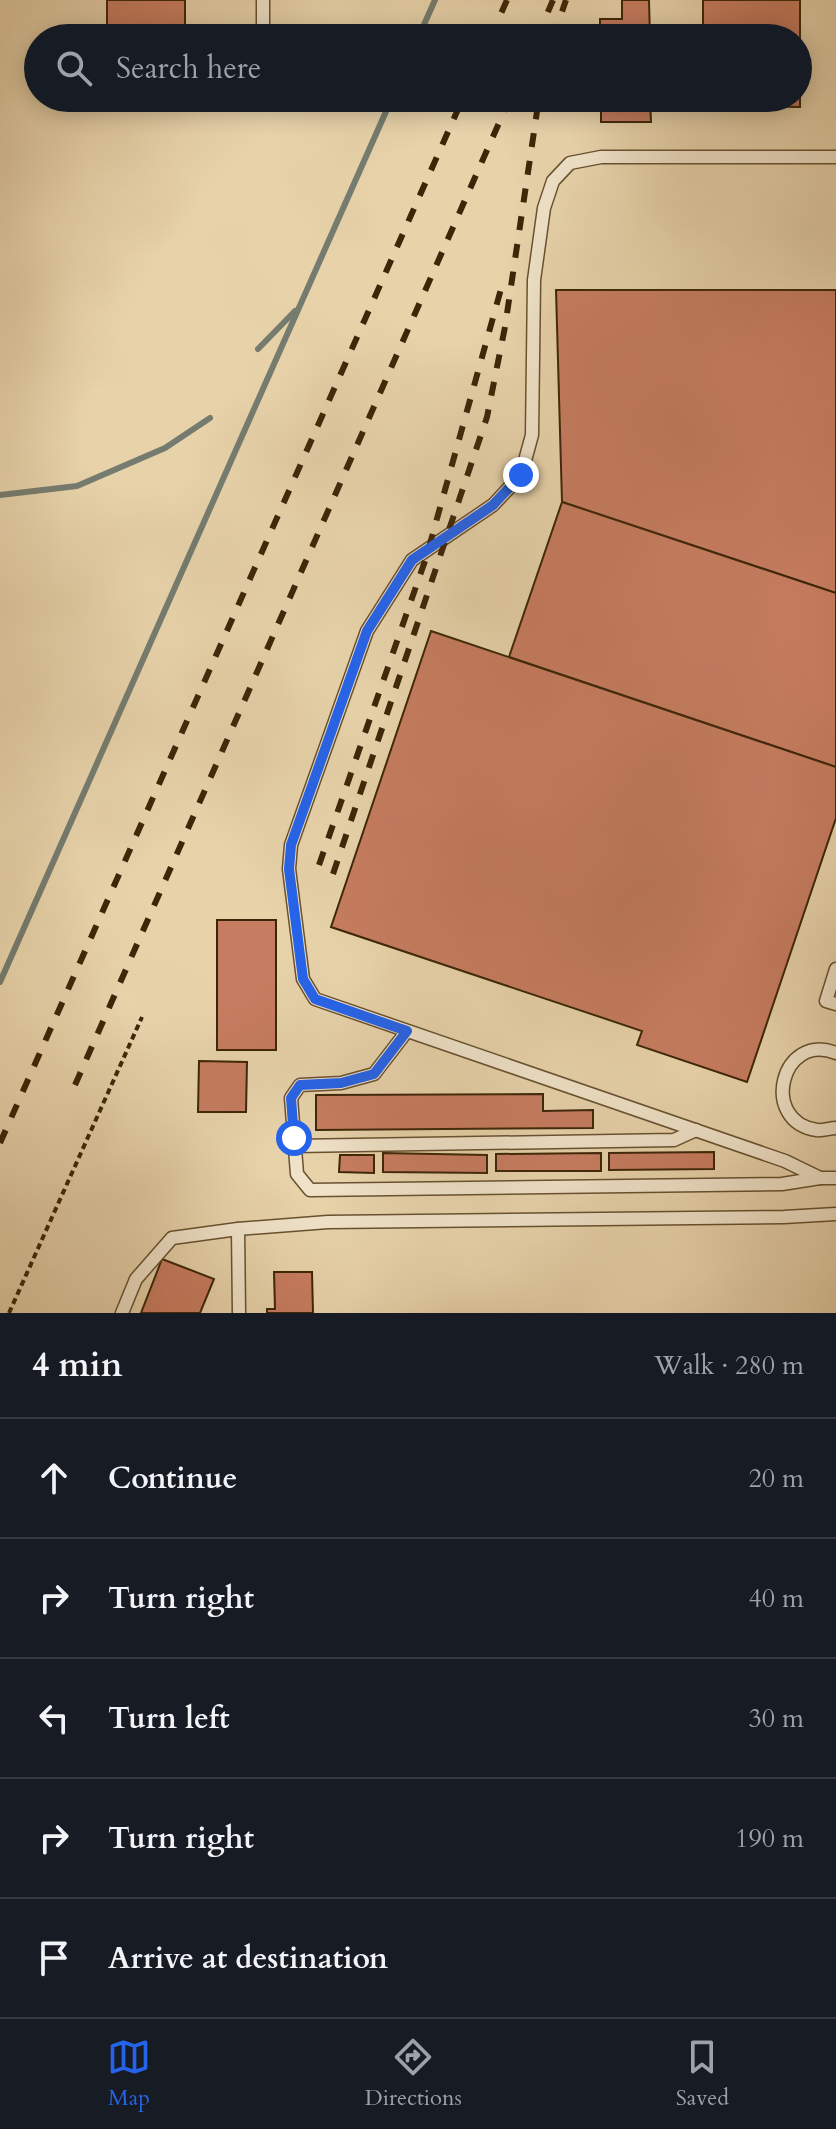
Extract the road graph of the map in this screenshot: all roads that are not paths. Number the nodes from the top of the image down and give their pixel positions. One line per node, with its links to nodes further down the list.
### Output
1 (263, 0): 2 (lane)
2 (263, 24)
3 (836, 157): 6 (lane)
4 (836, 969): 5 (lane)
5 (836, 1004)
6 (407, 1031): 9 (lane); 10 (lane)
7 (836, 1053): 8 (lane)
8 (836, 1128)
9 (696, 1130): 10 (lane); 11 (lane)
10 (295, 1146): 11 (lane)
11 (820, 1178): 12 (lane)
12 (836, 1178)
13 (836, 1214): 14 (lane)
14 (238, 1229): 15 (lane); 16 (lane)
15 (122, 1313)
16 (239, 1313)

